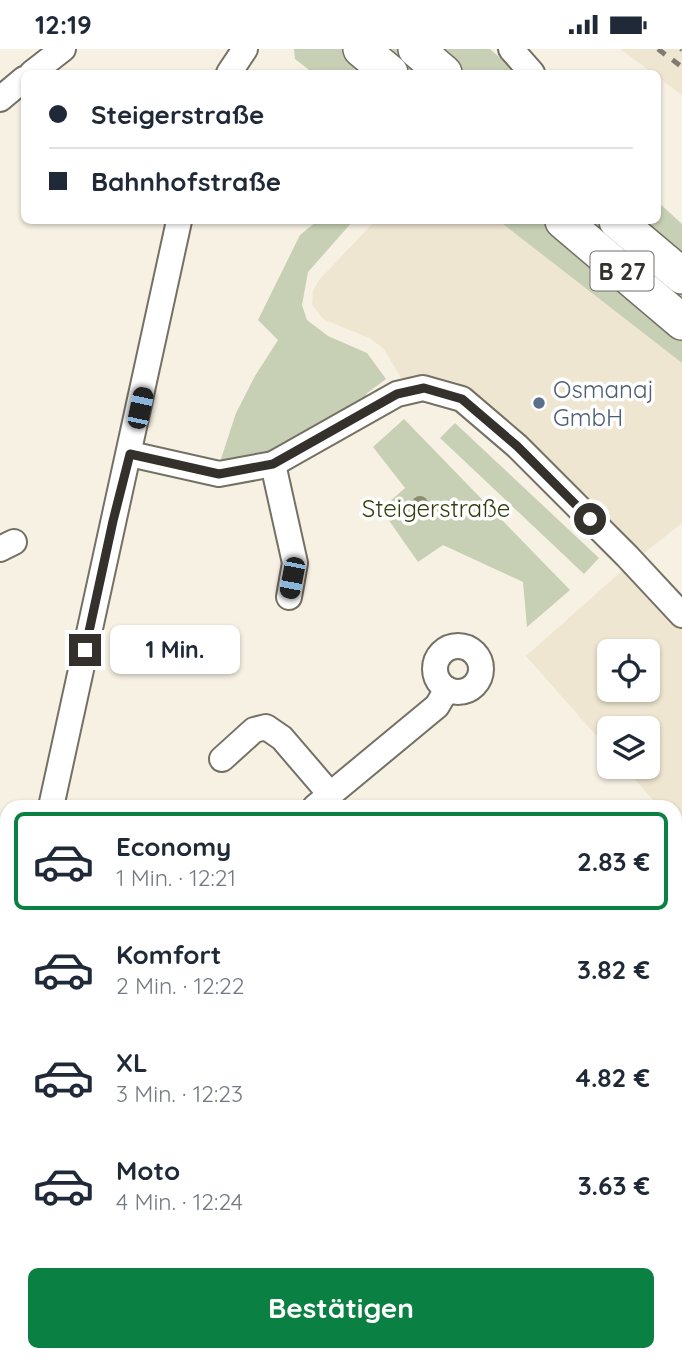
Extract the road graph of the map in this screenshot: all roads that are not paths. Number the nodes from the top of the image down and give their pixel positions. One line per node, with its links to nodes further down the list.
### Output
1 (63, 49): 6 (street)
2 (245, 49): 7 (street)
3 (361, 49): 8 (highway)
4 (416, 49): 9 (highway)
5 (511, 49): 10 (street)
6 (36, 70)
7 (231, 70)
8 (386, 70)
9 (440, 70)
10 (530, 70)
11 (21, 82): 12 (street)
12 (0, 99)
13 (179, 224): 18 (street)
14 (567, 224): 17 (highway, B 27)
15 (621, 224): 16 (highway, B 27)
16 (682, 276)
17 (682, 322)
18 (130, 454): 19 (street); 24 (street)
19 (273, 464): 20 (street); 21 (street)
20 (289, 597)
21 (682, 615)
22 (447, 689): 26 (street)
23 (222, 759): 25 (street)
24 (53, 800)
25 (322, 800)
26 (324, 800)

